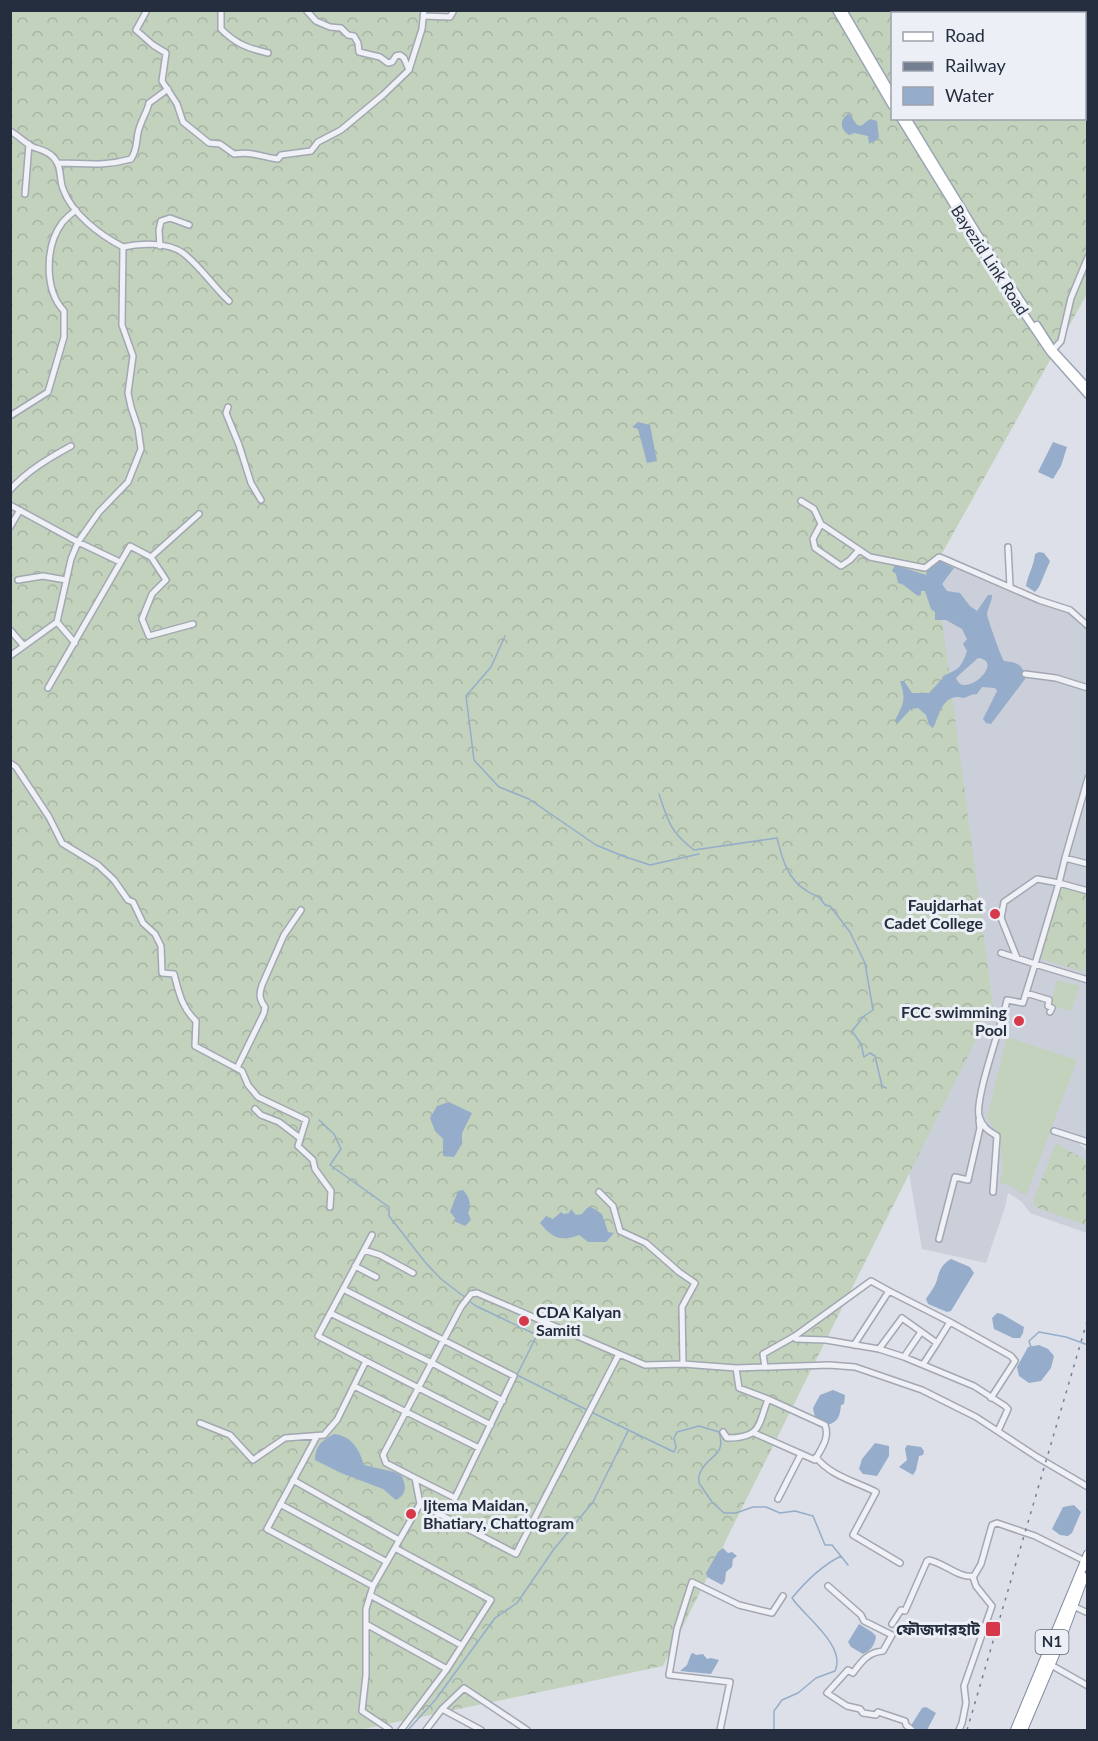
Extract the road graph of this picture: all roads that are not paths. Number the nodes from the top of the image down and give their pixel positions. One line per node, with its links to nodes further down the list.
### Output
1 (147, 10): 10 (street)
2 (221, 10): 8 (street)
3 (306, 10): 9 (street)
4 (454, 10): 7 (street)
5 (836, 10): 11 (main road)
6 (843, 10): 11 (main road)
7 (424, 13): 9 (street)
8 (268, 53)
9 (409, 70): 10 (street)
10 (168, 89): 16 (street)
11 (890, 94)
12 (901, 120): 26 (main road, Bayezid Link Road)
13 (909, 120): 24 (main road, Bayezid Link Road)
14 (10, 131): 15 (street)
15 (29, 144): 16 (street); 17 (street)
16 (58, 163): 18 (street)
17 (25, 194)
18 (76, 210): 21 (street); 28 (street)
19 (189, 225): 20 (street)
20 (160, 246): 21 (street); 23 (street)
21 (123, 247): 38 (street)
22 (1088, 257): 24 (street)
23 (229, 301)
24 (1053, 350): 25 (main road, Bayezid Link Road)
25 (1088, 388)
26 (1088, 395)
27 (228, 407): 31 (street)
28 (10, 416)
29 (71, 446): 30 (street)
30 (10, 490)
31 (261, 500)
32 (801, 501): 36 (street)
33 (10, 505): 34 (street)
34 (20, 510): 37 (street); 38 (street)
35 (199, 514): 41 (street)
36 (821, 524): 40 (street); 40 (street)
37 (10, 527)
38 (78, 542): 42 (street); 44 (street)
39 (1008, 547): 45 (street)
40 (859, 550): 45 (street)
41 (151, 557): 42 (street); 47 (street)
42 (120, 562): 50 (street)
43 (18, 580): 44 (street)
44 (66, 580): 46 (street)
45 (1010, 586): 48 (street)
46 (57, 622): 50 (street); 51 (street)
47 (193, 624)
48 (1088, 626)
49 (10, 630): 51 (street)
50 (75, 643): 54 (street)
51 (24, 646): 52 (street)
52 (10, 656)
53 (1024, 674): 55 (street)
54 (48, 688)
55 (1088, 688)
56 (10, 763): 69 (street)
57 (1088, 778): 58 (street)
58 (1065, 858): 59 (street); 60 (street)
59 (1088, 864)
60 (1059, 883): 61 (street); 64 (street); 65 (street)
61 (1088, 891)
62 (301, 910): 69 (street)
63 (1001, 953): 64 (street)
64 (1017, 958): 65 (street)
65 (1035, 964): 66 (street); 67 (street)
66 (1088, 980)
67 (1026, 993): 68 (street); 71 (street)
68 (1050, 1012)
69 (237, 1068): 73 (street)
70 (255, 1109): 73 (street)
71 (979, 1115): 76 (street); 79 (street)
72 (1054, 1131): 74 (street)
73 (300, 1138): 77 (street)
74 (1088, 1142)
75 (599, 1192): 99 (street)
76 (993, 1192)
77 (330, 1207)
78 (372, 1234): 80 (street)
79 (939, 1239)
80 (364, 1250): 81 (street); 82 (street)
81 (355, 1266): 83 (street); 84 (street)
82 (413, 1273)
83 (376, 1277)
84 (343, 1289): 86 (street); 90 (street)
85 (890, 1291): 87 (street); 89 (street); 92 (street)
86 (330, 1313): 96 (street); 97 (street)
87 (950, 1322): 91 (street); 104 (street)
88 (921, 1332): 91 (street); 93 (street); 95 (street)
89 (795, 1336): 92 (street); 100 (street)
90 (443, 1341): 94 (street); 97 (street); 106 (street)
91 (938, 1343): 98 (street)
92 (854, 1345): 93 (street)
93 (879, 1349): 95 (street)
94 (619, 1354): 99 (street); 122 (street)
95 (904, 1356): 98 (street)
96 (366, 1361): 102 (street); 103 (street)
97 (432, 1363): 103 (street); 106 (street)
98 (924, 1363): 104 (street)
99 (682, 1364): 101 (street)
100 (765, 1367): 101 (street); 110 (street)
101 (736, 1368): 105 (street)
102 (354, 1386): 107 (street); 113 (street)
103 (419, 1388): 107 (street); 109 (street)
104 (991, 1398): 110 (street)
105 (768, 1399): 112 (street); 116 (street)
106 (502, 1401): 109 (street)
107 (407, 1412): 114 (street); 117 (street)
108 (201, 1423): 113 (street)
109 (491, 1425): 114 (street)
110 (998, 1431): 119 (street)
111 (723, 1432): 112 (street)
112 (754, 1433): 115 (street)
113 (317, 1436): 118 (street)
114 (479, 1448): 117 (street)
115 (801, 1454): 116 (street); 120 (street)
116 (816, 1457): 126 (street)
117 (415, 1478): 122 (street)
118 (293, 1480): 121 (street); 123 (street)
119 (1088, 1487)
120 (778, 1498)
121 (280, 1504): 125 (street); 129 (street)
122 (420, 1504): 123 (street)
123 (399, 1540): 124 (street)
124 (395, 1548): 125 (street); 137 (street)
125 (387, 1562): 129 (street)
126 (900, 1563)
127 (1087, 1564): 128 (street); 133 (highway, N1); 150 (highway, N1)
128 (973, 1577): 136 (street); 149 (street)
129 (373, 1586): 131 (street)
130 (828, 1586): 148 (street)
131 (370, 1595): 135 (street); 137 (street)
132 (783, 1596): 147 (street)
133 (1073, 1606): 134 (street); 138 (highway, N1)
134 (1088, 1613)
135 (366, 1624): 139 (street); 142 (street)
136 (892, 1624)
137 (461, 1645): 139 (street)
138 (1049, 1668): 140 (street); 150 (highway, N1)
139 (447, 1669): 143 (street)
140 (1088, 1686)
141 (442, 1708): 144 (street); 145 (street); 146 (street)
142 (390, 1730)
143 (402, 1731)
144 (426, 1731)
145 (482, 1731)
146 (526, 1731)
147 (720, 1731)
148 (912, 1731)
149 (959, 1731)
150 (1019, 1731)

